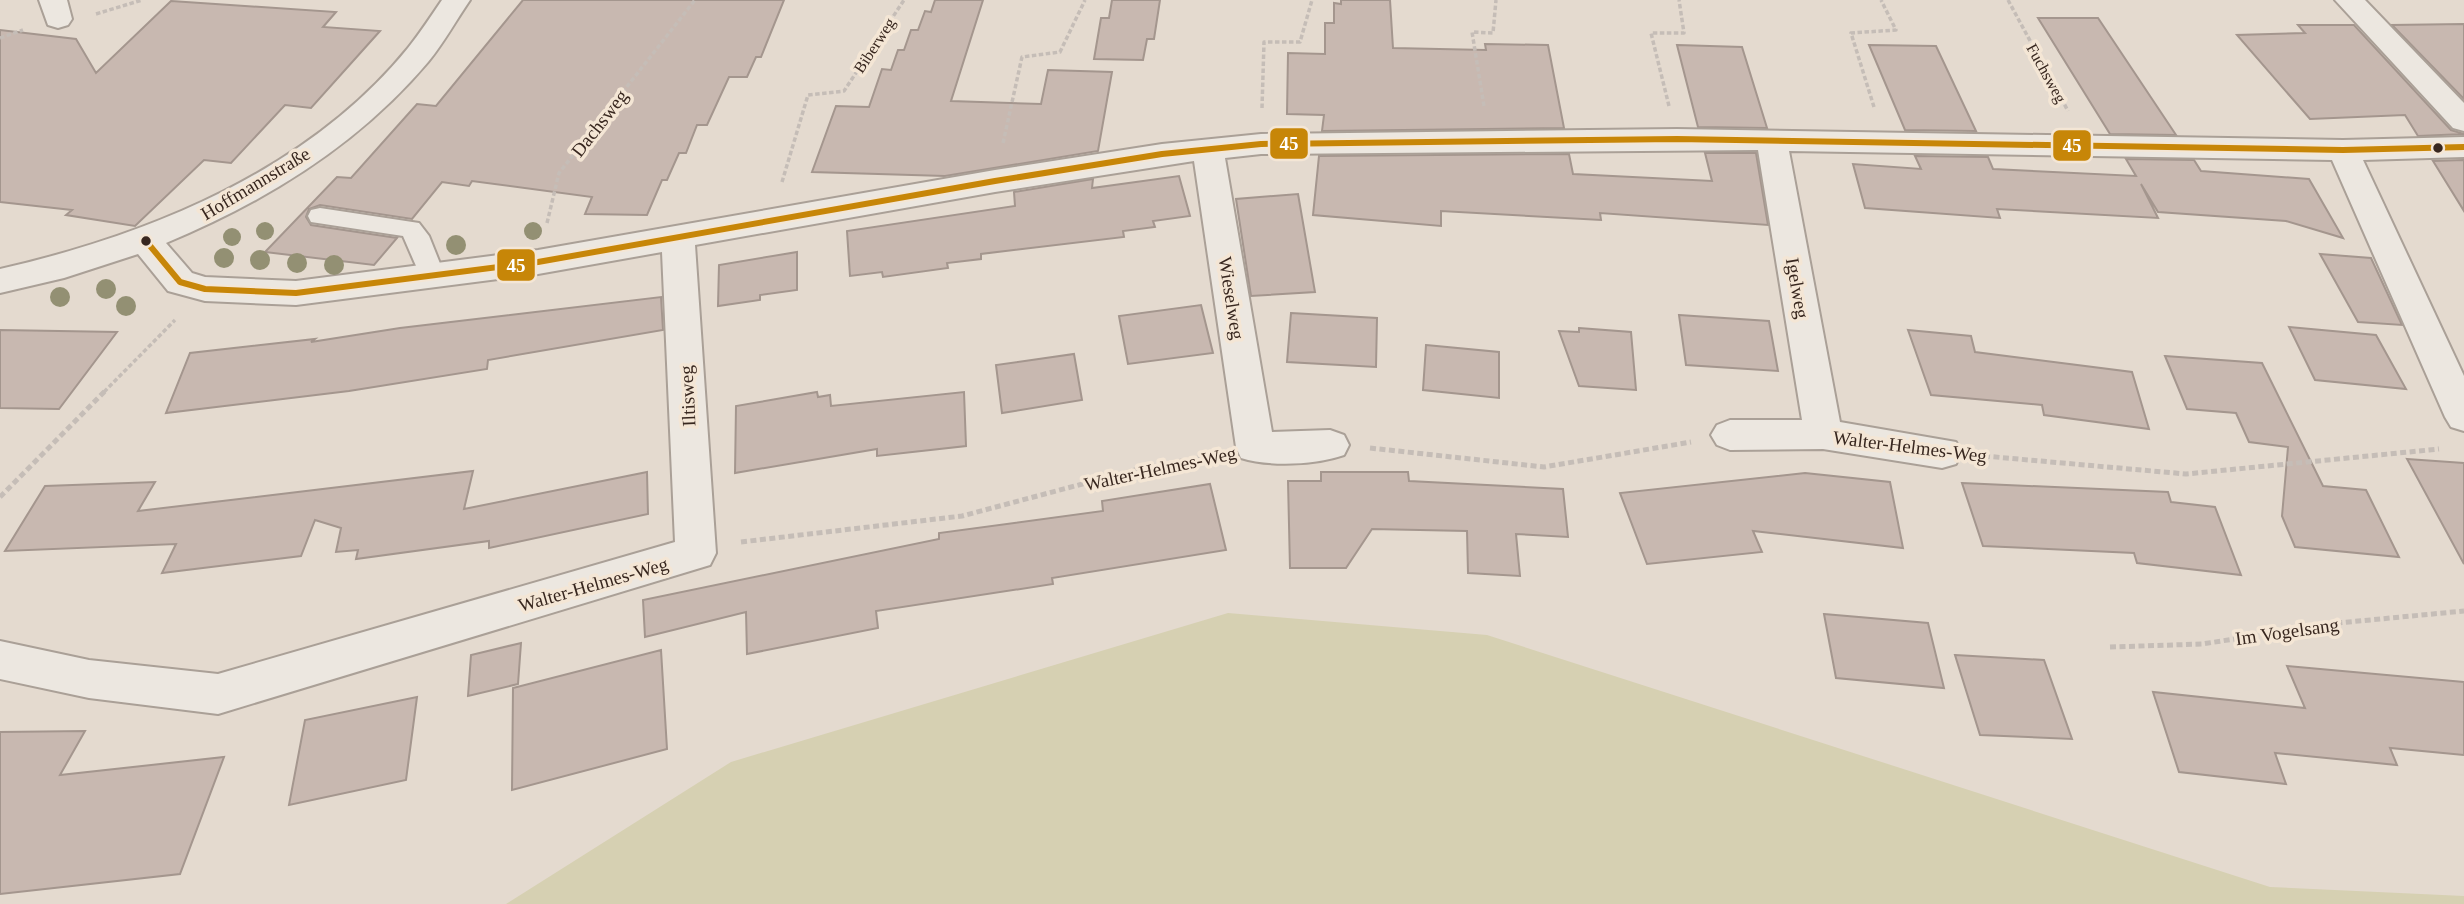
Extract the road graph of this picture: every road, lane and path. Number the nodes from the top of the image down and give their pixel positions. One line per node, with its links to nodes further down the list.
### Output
1 (142, 0): 12 (path)
2 (456, 0): 27 (street, Hoffmannstraße)
3 (695, 0): 28 (path, Dachsweg)
4 (904, 0): 24 (path, Biberweg)
5 (1085, 0): 13 (path)
6 (1312, 0): 16 (path)
7 (1496, 0): 17 (path)
8 (1679, 0): 15 (path)
9 (1881, 0): 14 (path)
10 (2008, 0): 20 (path, Fuchsweg)
11 (2349, 0): 18 (street)
12 (55, 10)
13 (1013, 100)
14 (1874, 108)
15 (1670, 109)
16 (1262, 112)
17 (1486, 113)
18 (2464, 121)
19 (1772, 142): 20 (street); 22 (street); 33 (street, Igelweg)
20 (2087, 145): 23 (street)
21 (2464, 147): 23 (street)
22 (1208, 148): 26 (street); 36 (street, Wieselweg)
23 (2343, 150): 32 (street)
24 (783, 179)
25 (320, 216): 29 (lane)
26 (678, 238): 28 (street); 41 (street, Iltisweg)
27 (146, 241): 30 (street, Hoffmannstraße); 31 (street)
28 (538, 262): 29 (street)
29 (432, 276): 31 (street)
30 (0, 281)
31 (193, 286): 39 (path)
32 (2460, 399)
33 (1823, 434): 34 (street, Walter-Helmes-Weg); 38 (street, Walter-Helmes-Weg)
34 (1730, 435): 35 (path)
35 (1344, 446): 36 (street, Walter-Helmes-Weg)
36 (1255, 447): 40 (path, Walter-Helmes-Weg)
37 (2451, 449): 38 (path, Walter-Helmes-Weg)
38 (1942, 453)
39 (0, 497)
40 (743, 542)
41 (696, 553): 44 (street, Walter-Helmes-Weg)
42 (2464, 611): 43 (path, Im Vogelsang)
43 (2110, 647)
44 (0, 660)

